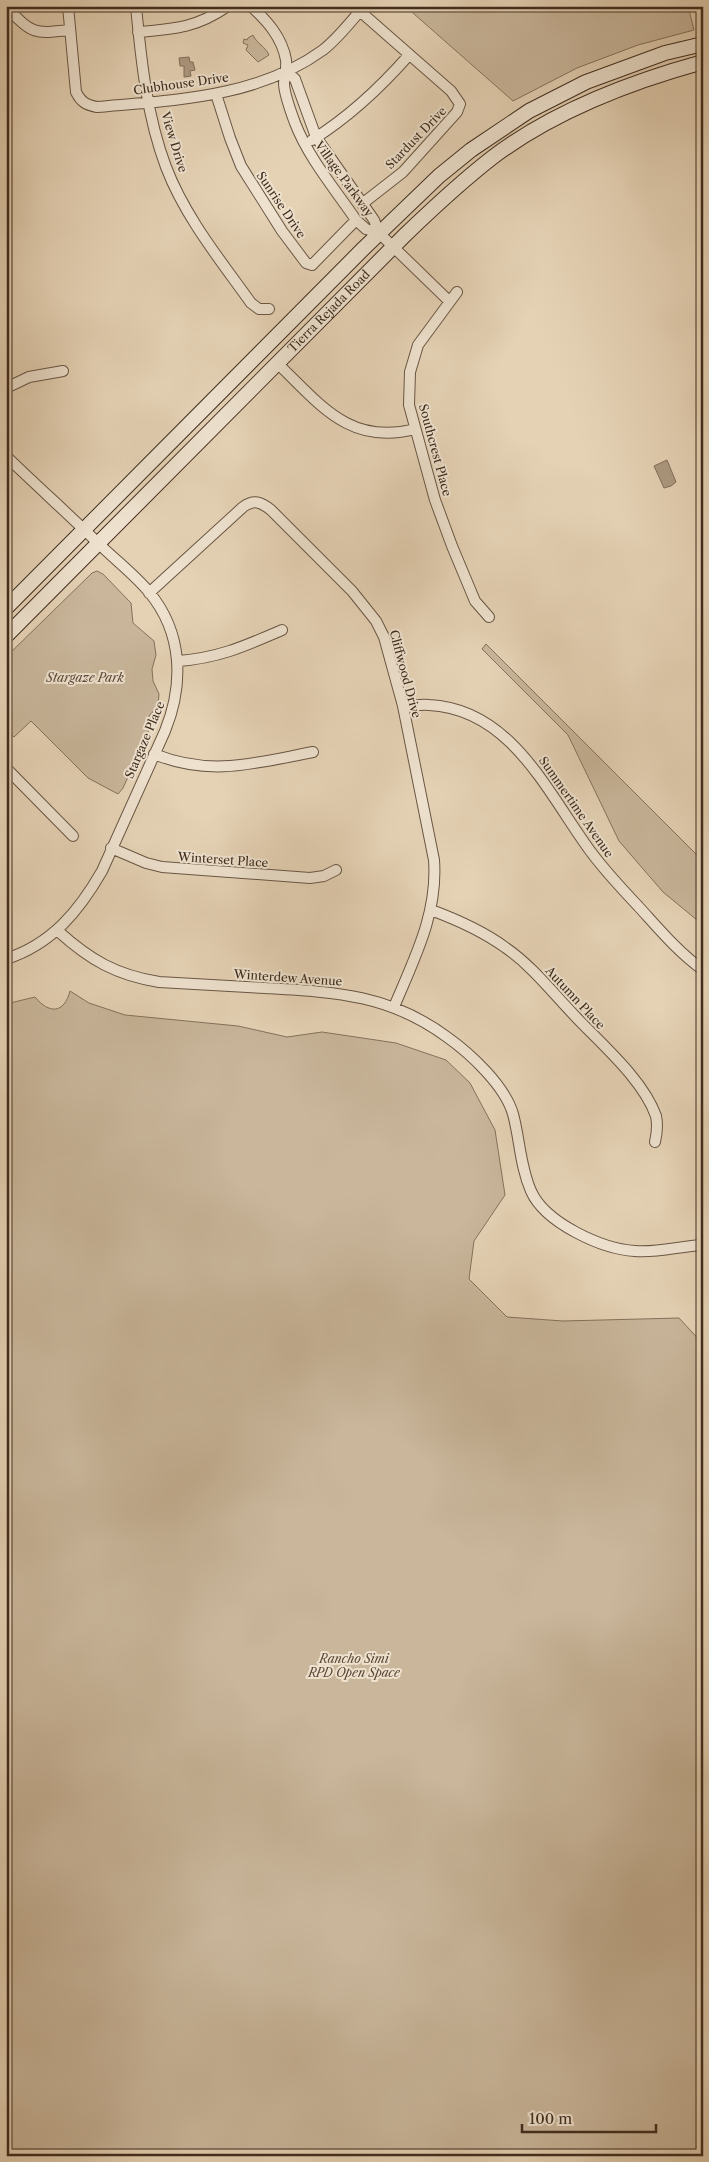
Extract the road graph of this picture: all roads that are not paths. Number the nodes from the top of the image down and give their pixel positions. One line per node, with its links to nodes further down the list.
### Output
1 (68, 6): 7 (street)
2 (136, 6): 8 (street, View Drive)
3 (228, 6): 8 (street)
4 (251, 6): 12 (street, Village Parkway)
5 (6, 7): 7 (street)
6 (357, 9): 10 (street); 12 (street, Clubhouse Drive)
7 (70, 30): 14 (street, Clubhouse Drive)
8 (138, 32): 14 (street, View Drive)
9 (703, 44): 19 (main road, Tierra Rejada Road)
10 (409, 54): 15 (street); 17 (street, Stardust Drive)
11 (703, 62): 20 (main road, Tierra Rejada Road)
12 (286, 71): 13 (street, Clubhouse Drive); 15 (street, Village Parkway); 16 (street, Village Parkway)
13 (216, 94): 14 (street, Clubhouse Drive); 18 (street, Sunrise Drive)
14 (149, 102): 23 (street, View Drive)
15 (316, 137): 16 (street); 17 (street, Village Parkway)
16 (304, 145): 18 (street, Village Parkway)
17 (362, 204): 19 (street, Village Parkway)
18 (356, 220): 19 (street, Village Parkway)
19 (379, 234): 20 (street, Village Parkway); 29 (main road, Tierra Rejada Road)
20 (393, 247): 22 (street, Village Parkway); 24 (main road, Tierra Rejada Road)
21 (457, 292): 22 (street, Southcrest Place)
22 (449, 301): 27 (street, Southcrest Place)
23 (269, 309)
24 (277, 363): 27 (street); 30 (main road, Tierra Rejada Road)
25 (63, 371): 26 (street)
26 (6, 388)
27 (415, 429): 33 (street, Southcrest Place)
28 (6, 456): 29 (street, Stargaze Place)
29 (85, 529): 30 (street, Stargaze Place); 32 (main road, Tierra Rejada Road)
30 (98, 543): 31 (street, Stargaze Place); 35 (main road, Tierra Rejada Road)
31 (149, 593): 36 (street, Stargaze Place); 37 (street, Cliffwood Drive)
32 (6, 608)
33 (489, 617)
34 (282, 630): 36 (street)
35 (6, 636)
36 (178, 661): 39 (street, Stargaze Place)
37 (403, 706): 44 (street, Cliffwood Drive); 47 (street, Summertime Avenue)
38 (313, 752): 39 (street)
39 (154, 754): 42 (street, Stargaze Place)
40 (7, 768): 41 (street)
41 (73, 836)
42 (111, 848): 43 (street, Winterset Place); 45 (street, Stargaze Place)
43 (336, 870)
44 (431, 910): 48 (street, Cliffwood Drive); 49 (street, Autumn Place)
45 (58, 931): 46 (street, Stargaze Place); 48 (street, Winterdew Avenue)
46 (6, 959)
47 (703, 970)
48 (394, 1008): 50 (street, Winterdew Avenue)
49 (655, 1142)
50 (703, 1245)

